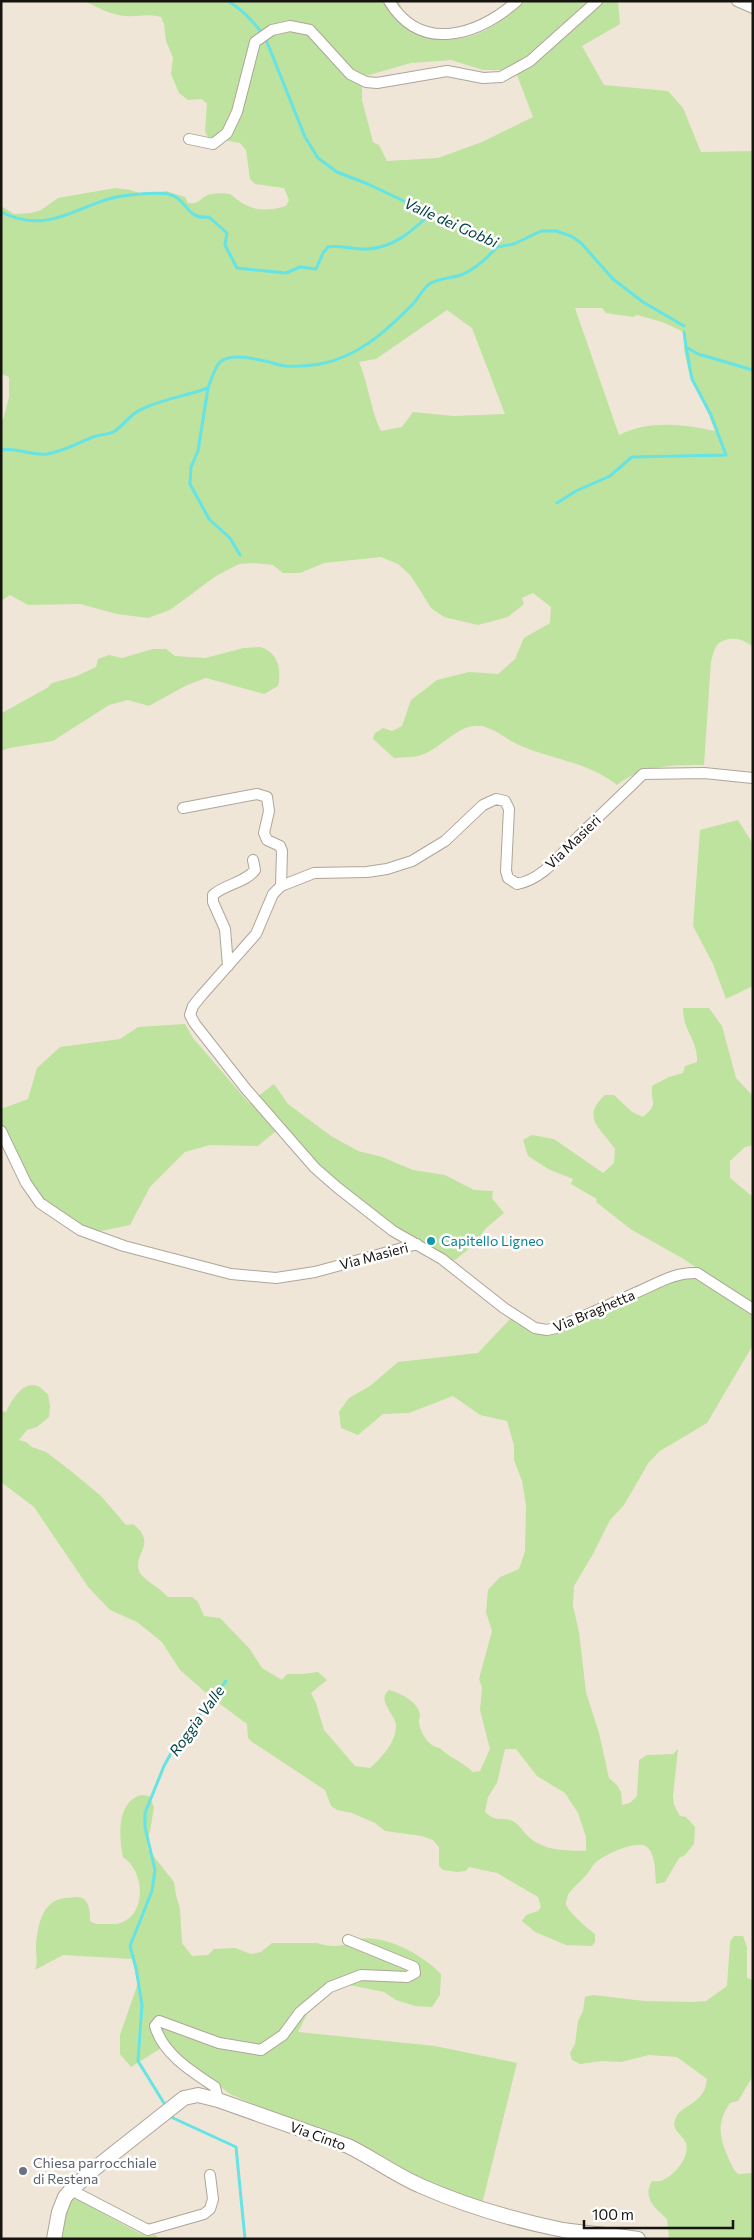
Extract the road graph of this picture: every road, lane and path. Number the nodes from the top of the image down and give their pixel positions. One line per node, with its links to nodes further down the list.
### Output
1 (390, 1): 2 (street)
2 (517, 1)
3 (597, 1): 6 (street)
4 (737, 1): 5 (street)
5 (753, 8)
6 (189, 140)
7 (753, 778): 10 (street, Via Masieri)
8 (183, 808): 10 (street)
9 (253, 860): 11 (street)
10 (281, 886): 11 (street, Via Masieri)
11 (228, 966): 13 (street, Via Masieri)
12 (1, 1131): 13 (street, Via Masieri)
13 (417, 1244): 14 (street, Via Braghetta)
14 (753, 1309)
15 (348, 1940): 16 (street)
16 (218, 2100): 18 (street, Via Cinto); 20 (street, Via Cinto)
17 (210, 2174): 18 (street)
18 (71, 2190): 19 (street, Via Cinto)
19 (54, 2239)
20 (638, 2239)

